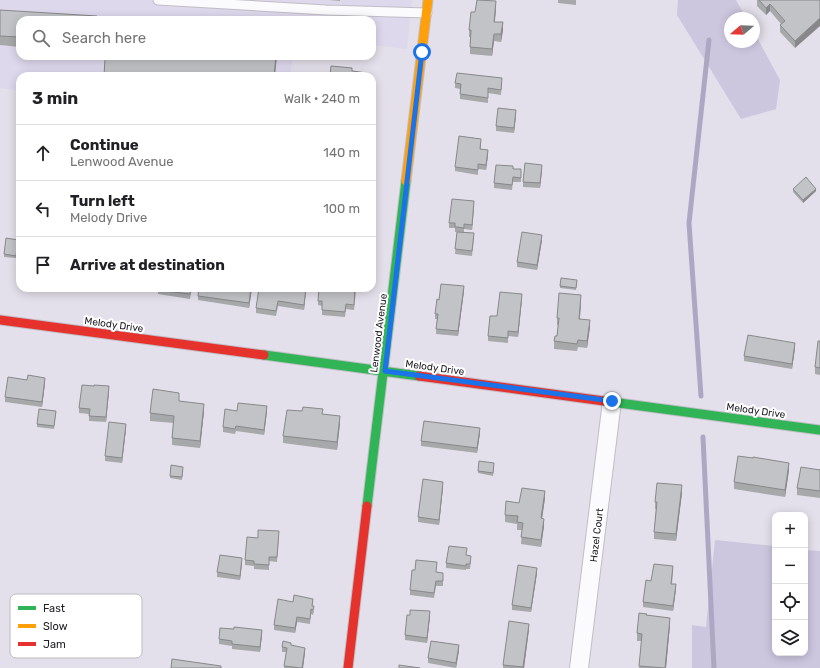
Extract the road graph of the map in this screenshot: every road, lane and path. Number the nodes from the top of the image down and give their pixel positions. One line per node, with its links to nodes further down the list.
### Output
1 (158, 0): 3 (lane)
2 (428, 0): 3 (street, Lenwood Avenue)
3 (427, 13): 5 (street, Lenwood Avenue)
4 (0, 320): 5 (street, Melody Drive)
5 (385, 371): 6 (street, Melody Drive); 8 (street, Lenwood Avenue)
6 (612, 401): 7 (street, Melody Drive); 9 (street, Hazel Court)
7 (820, 430)
8 (348, 668)
9 (579, 668)

